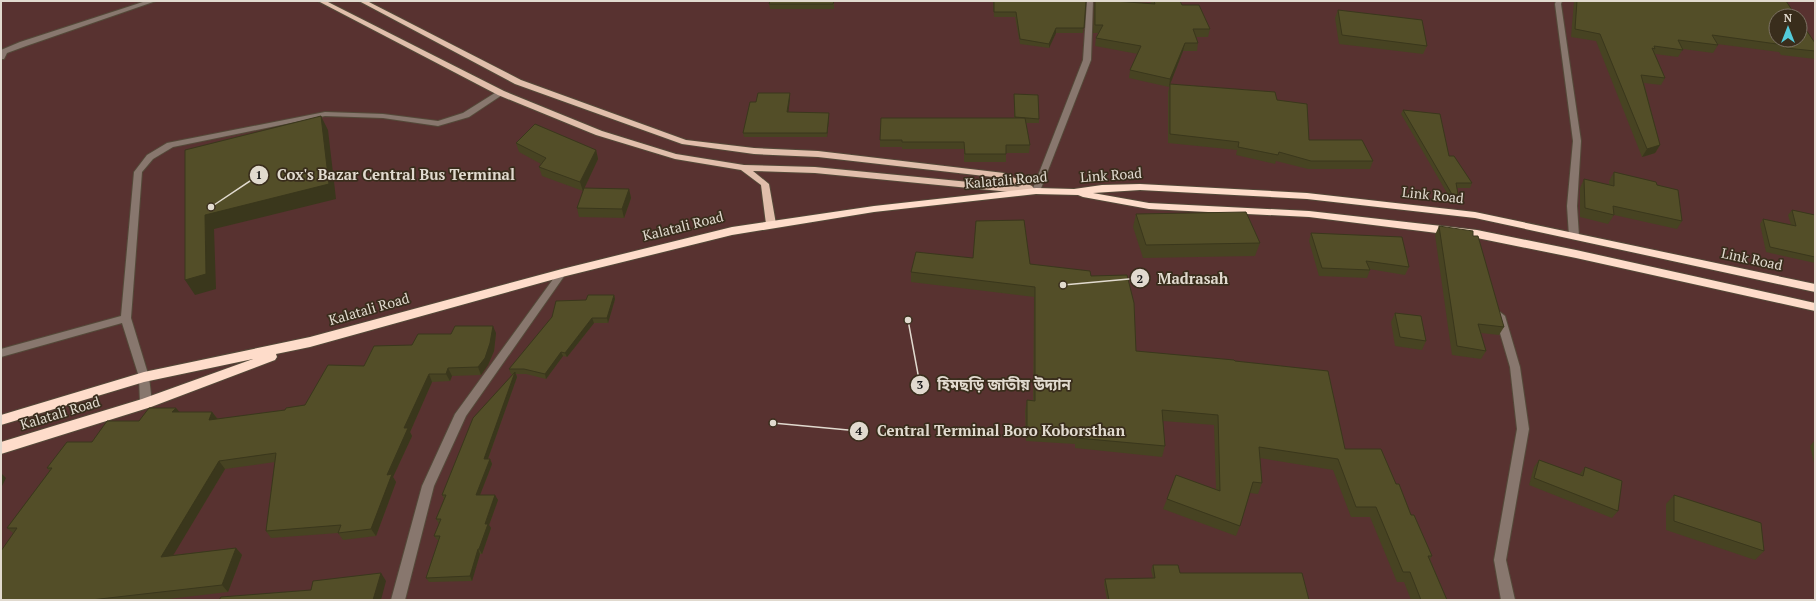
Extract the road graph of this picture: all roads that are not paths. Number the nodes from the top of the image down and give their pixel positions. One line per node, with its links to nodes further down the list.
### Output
1 (154, 1): 6 (street)
2 (322, 1): 7 (main road)
3 (362, 1): 9 (main road)
4 (1090, 1): 9 (street)
5 (1559, 1): 13 (street)
6 (1, 57)
7 (501, 93): 8 (main road); 19 (street)
8 (744, 168): 9 (main road); 11 (main road)
9 (1036, 191): 10 (highway, Kalatali Road); 11 (highway, Kalatali Road)
10 (1074, 192): 12 (highway, Link Road); 13 (highway, Link Road)
11 (771, 224): 15 (highway, Kalatali Road)
12 (1477, 234): 14 (street); 17 (highway, Link Road)
13 (1574, 236): 16 (highway, Link Road)
14 (1481, 249)
15 (562, 273): 20 (highway, Kalatali Road); 26 (street)
16 (1815, 288)
17 (1815, 307)
18 (1498, 308): 27 (street)
19 (126, 318): 21 (street); 22 (street)
20 (310, 342): 22 (highway, Kalatali Road); 23 (highway, Kalatali Road)
21 (1, 353)
22 (144, 377): 23 (street); 24 (highway, Kalatali Road)
23 (146, 403): 25 (highway, Kalatali Road)
24 (1, 420)
25 (1, 448)
26 (398, 600)
27 (1508, 600)

